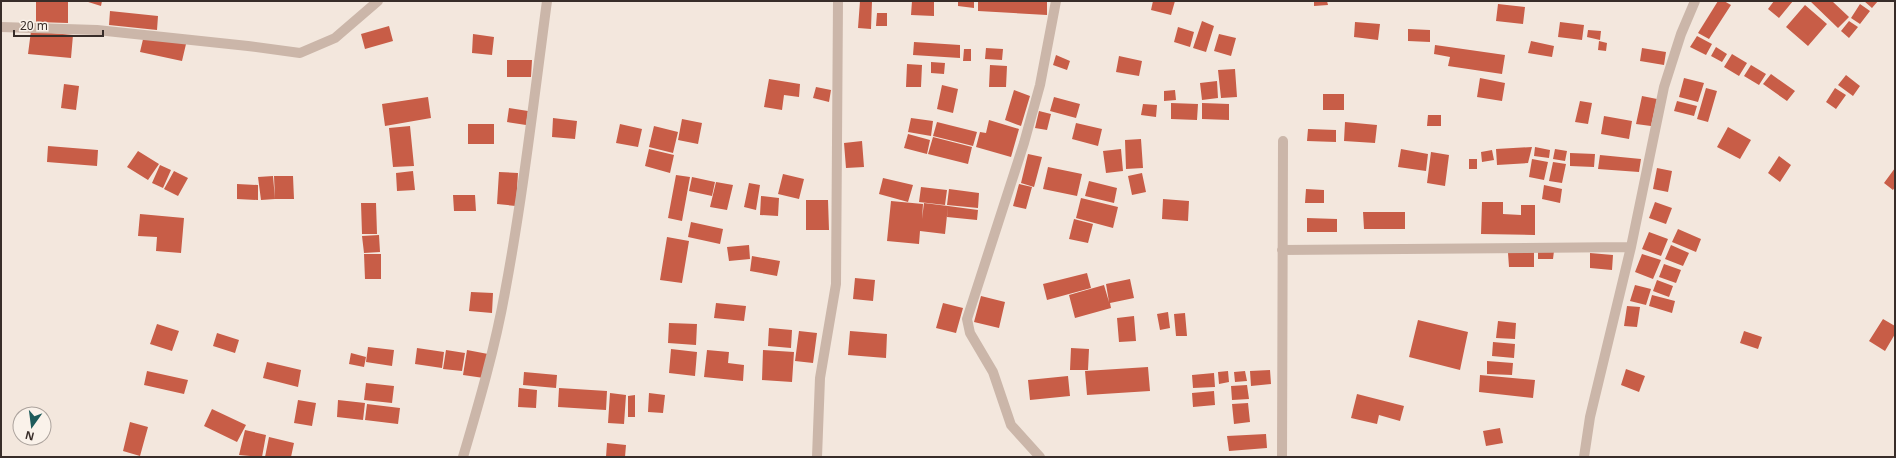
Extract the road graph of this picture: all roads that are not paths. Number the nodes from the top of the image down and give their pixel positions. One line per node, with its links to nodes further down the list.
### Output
1 (378, 1): 6 (street)
2 (547, 1): 10 (street)
3 (838, 1): 11 (street)
4 (1056, 1): 12 (street)
5 (1695, 1): 8 (street)
6 (1, 27)
7 (1283, 141): 9 (street)
8 (1631, 247): 9 (street); 14 (street)
9 (1282, 250): 13 (street)
10 (463, 457)
11 (817, 457)
12 (1040, 457)
13 (1282, 457)
14 (1584, 457)

